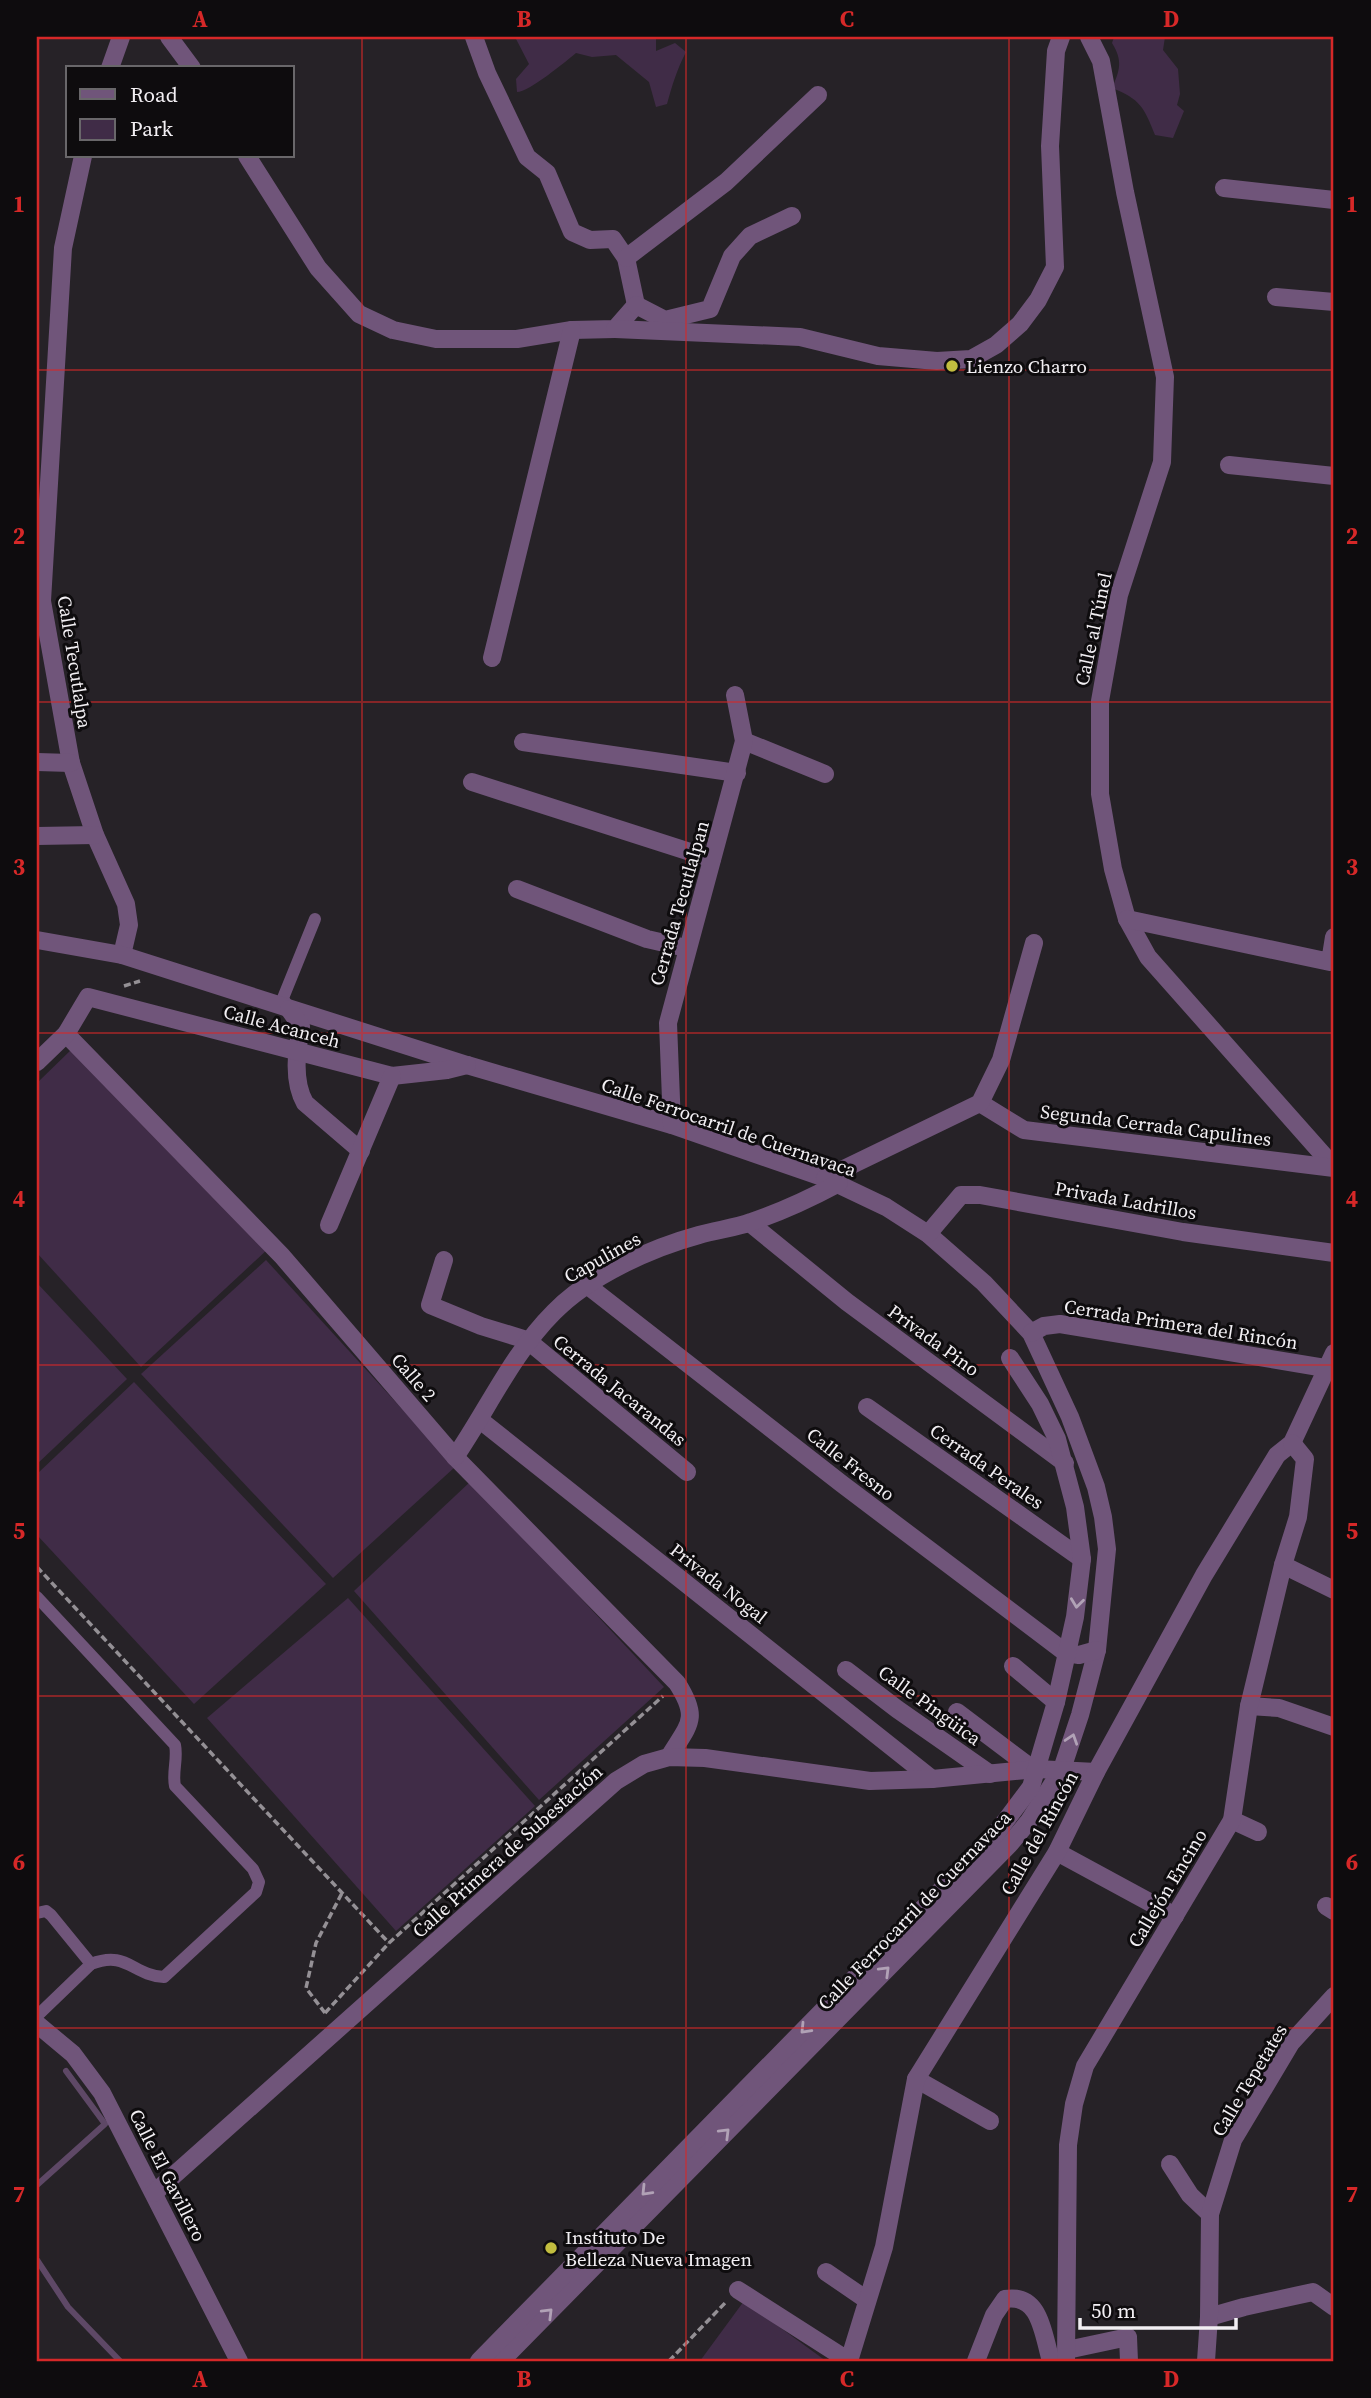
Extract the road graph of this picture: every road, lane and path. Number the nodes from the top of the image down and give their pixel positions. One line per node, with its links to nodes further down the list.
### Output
1 (121, 37): 6 (street)
2 (169, 37): 7 (street)
3 (474, 37): 14 (street)
4 (1061, 37): 18 (street)
5 (1089, 37): 37 (street, Calle al Túnel)
6 (111, 66)
7 (190, 66)
8 (818, 95): 14 (street)
9 (83, 158): 23 (street, Calle Tecutlalpa)
10 (248, 158): 19 (street)
11 (1224, 188): 12 (street)
12 (1334, 200)
13 (792, 216): 17 (street)
14 (626, 258): 17 (street)
15 (1276, 297): 16 (street)
16 (1334, 302)
17 (636, 305): 18 (street)
18 (615, 329): 19 (street)
19 (572, 330): 22 (street)
20 (1229, 466): 21 (street)
21 (1334, 476)
22 (492, 658)
23 (44, 662): 28 (street, Calle Tecutlalpa)
24 (735, 695): 25 (street, Cerrada Tecutlalpan)
25 (744, 741): 29 (street, Cerrada Tecutlalpan); 30 (street)
26 (523, 742): 29 (street)
27 (37, 762): 28 (street)
28 (71, 763): 32 (street, Calle Tecutlalpa)
29 (737, 774): 34 (street, Cerrada Tecutlalpan)
30 (825, 774)
31 (472, 782): 34 (street)
32 (95, 835): 33 (street); 42 (street, Calle Tecutlalpa)
33 (37, 836)
34 (712, 859): 41 (street, Cerrada Tecutlalpan)
35 (517, 889): 41 (street)
36 (315, 919): 43 (lane)
37 (1127, 919): 38 (street); 52 (street, Calle al Túnel)
38 (1334, 937)
39 (37, 940): 42 (street, Calle Ferrocarril de Cuernavaca)
40 (1034, 943): 49 (street)
41 (686, 948): 50 (street, Cerrada Tecutlalpan)
42 (122, 955): 43 (street, Calle Ferrocarril de Cuernavaca)
43 (289, 1009): 45 (street); 47 (street, Calle Ferrocarril de Cuernavaca)
44 (66, 1034): 45 (street, Calle Acanceh); 46 (street); 67 (street, Calle 2)
45 (296, 1052): 48 (street, Calle Acanceh); 51 (street)
46 (37, 1062)
47 (467, 1065): 48 (street, Calle Acanceh); 50 (street, Calle Ferrocarril de Cuernavaca)
48 (393, 1076): 51 (street)
49 (980, 1103): 52 (street, Segunda Cerrada Capulines); 53 (street, Capulines)
50 (672, 1125): 53 (street, Calle Ferrocarril de Cuernavaca)
51 (361, 1151): 55 (street)
52 (1334, 1168)
53 (832, 1180): 54 (street, Capulines); 56 (street, Calle Ferrocarril de Cuernavaca)
54 (750, 1223): 59 (street, Capulines); 68 (street, Privada Pino)
55 (329, 1225)
56 (928, 1234): 57 (street, Privada Ladrillos); 60 (street, Calle Ferrocarril de Cuernavaca)
57 (1334, 1253)
58 (444, 1260): 61 (street)
59 (588, 1286): 61 (street, Capulines); 77 (street, Calle Fresno)
60 (1031, 1333): 63 (street, Cerrada Primera del Rincón); 70 (street, Calle Ferrocarril de Cuernavaca)
61 (527, 1340): 65 (street, Capulines); 69 (street, Cerrada Jacarandas)
62 (1010, 1358): 68 (street, Calle Ferrocarril de Cuernavaca)
63 (1330, 1360): 66 (street, Calle del Rincón)
64 (867, 1407): 71 (street, Cerrada Perales)
65 (480, 1420): 67 (street, Capulines); 90 (street, Privada Nogal)
66 (1292, 1443): 72 (street, Callejón Encino); 88 (street, Calle del Rincón)
67 (456, 1457): 80 (street, Calle 2)
68 (1065, 1463): 70 (street, Privada Pino); 71 (street, Calle Ferrocarril de Cuernavaca)
69 (687, 1472)
70 (1096, 1487): 76 (street, Calle Ferrocarril de Cuernavaca)
71 (1082, 1559): 77 (street, Calle Ferrocarril de Cuernavaca, one-way to 77)
72 (1283, 1565): 74 (street); 82 (street, Callejón Encino)
73 (37, 1567): 94 (path)
74 (1334, 1590)
75 (37, 1597): 98 (lane)
76 (1097, 1650): 77 (street); 86 (street, Calle Ferrocarril de Cuernavaca, one-way to 76)
77 (1066, 1653): 81 (street, Calle Ferrocarril de Cuernavaca)
78 (1013, 1666): 81 (street)
79 (846, 1670): 89 (street, Calle Pingüica)
80 (677, 1683): 85 (street, Calle 2); 97 (path)
81 (1056, 1702): 87 (street, Calle Ferrocarril de Cuernavaca)
82 (1249, 1706): 84 (street); 91 (street, Callejón Encino)
83 (957, 1712): 87 (street)
84 (1334, 1727)
85 (669, 1757): 90 (street, Calle Primera de Subestación); 103 (street, Calle Primera de Subestación)
86 (1062, 1769): 87 (street, Calle Primera de Subestación); 88 (street, Calle Primera de Subestación); 117 (street, Calle Ferrocarril de Cuernavaca, one-way to 86)
87 (1035, 1770): 89 (street, Calle Primera de Subestación); 116 (street, Calle Ferrocarril de Cuernavaca, one-way to 116)
88 (1096, 1772): 93 (street, Calle del Rincón)
89 (990, 1774): 90 (street, Calle Primera de Subestación)
90 (932, 1779)
91 (1232, 1820): 92 (street); 96 (street, Callejón Encino)
92 (1258, 1832)
93 (1057, 1852): 96 (street); 104 (street, Calle del Rincón)
94 (342, 1893): 97 (path); 100 (path)
95 (37, 1913): 98 (lane)
96 (1175, 1916): 114 (street, Callejón Encino)
97 (388, 1943): 100 (path)
98 (91, 1964): 101 (lane)
99 (1334, 1996): 108 (street, Calle Tepetates)
100 (324, 2012): 103 (path)
101 (37, 2016)
102 (37, 2024): 107 (street, Calle El Gavillero)
103 (338, 2030): 107 (street, Calle Primera de Subestación)
104 (916, 2079): 105 (street); 111 (street, Calle del Rincón)
105 (990, 2121)
106 (1170, 2164): 108 (street)
107 (155, 2193): 115 (street, Calle El Gavillero)
108 (1210, 2214): 113 (street, Calle Tepetates)
109 (826, 2272): 111 (street)
110 (738, 2290): 118 (path); 119 (street)
111 (867, 2300): 119 (street, Calle del Rincón)
112 (1334, 2307): 113 (street)
113 (1209, 2317): 123 (street, Calle Tepetates)
114 (1066, 2356): 122 (street, Callejón Encino)
115 (239, 2361)
116 (479, 2361)
117 (500, 2361)
118 (669, 2361)
119 (849, 2361)
120 (976, 2361): 121 (street)
121 (1051, 2361)
122 (1129, 2361)
123 (1206, 2361)

